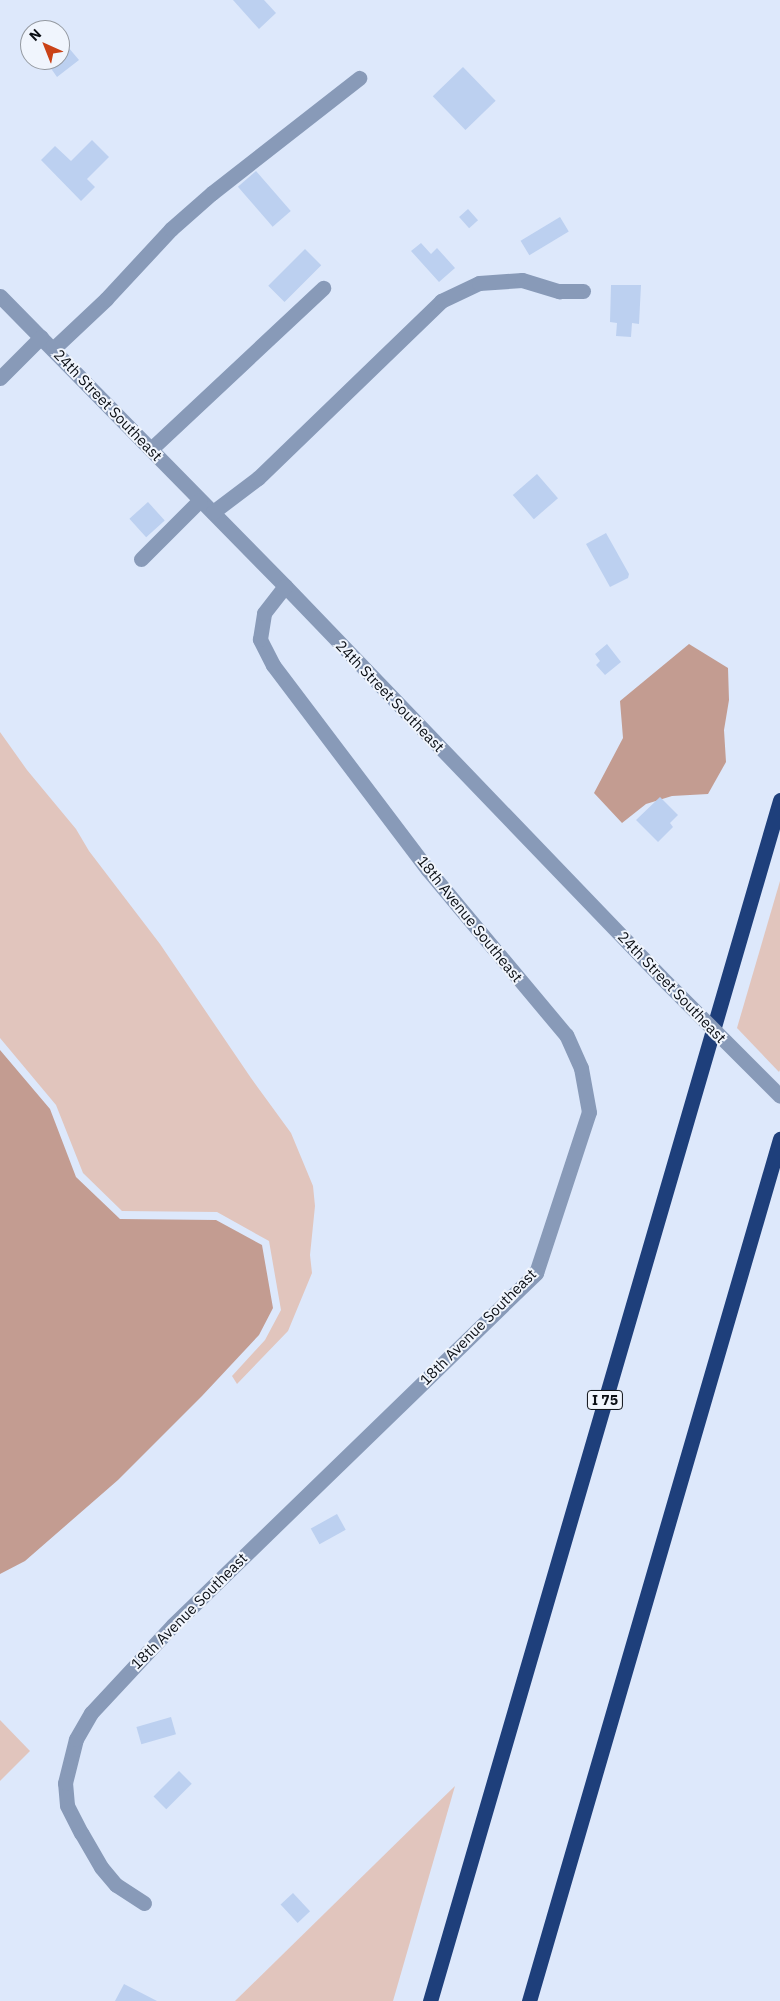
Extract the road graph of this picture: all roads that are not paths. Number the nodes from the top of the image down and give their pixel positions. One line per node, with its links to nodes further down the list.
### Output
1 (359, 78): 6 (street)
2 (323, 288): 8 (street)
3 (583, 291): 10 (street)
4 (0, 296): 5 (street, 24th Street Southeast)
5 (41, 337): 6 (street, 24th Street Southeast); 7 (street)
6 (53, 349): 8 (street, 24th Street Southeast)
7 (3, 370)
8 (151, 449): 9 (street, 24th Street Southeast)
9 (200, 500): 10 (street, 24th Street Southeast); 11 (street)
10 (213, 512): 12 (street, 24th Street Southeast)
11 (141, 559)
12 (285, 586): 14 (street, 24th Street Southeast, bridge); 16 (street, 18th Avenue Southeast)
13 (780, 800): 17 (highway, I 75)
14 (780, 1096)
15 (780, 1139): 18 (highway)
16 (144, 1903)
17 (430, 2001)
18 (529, 2001)

